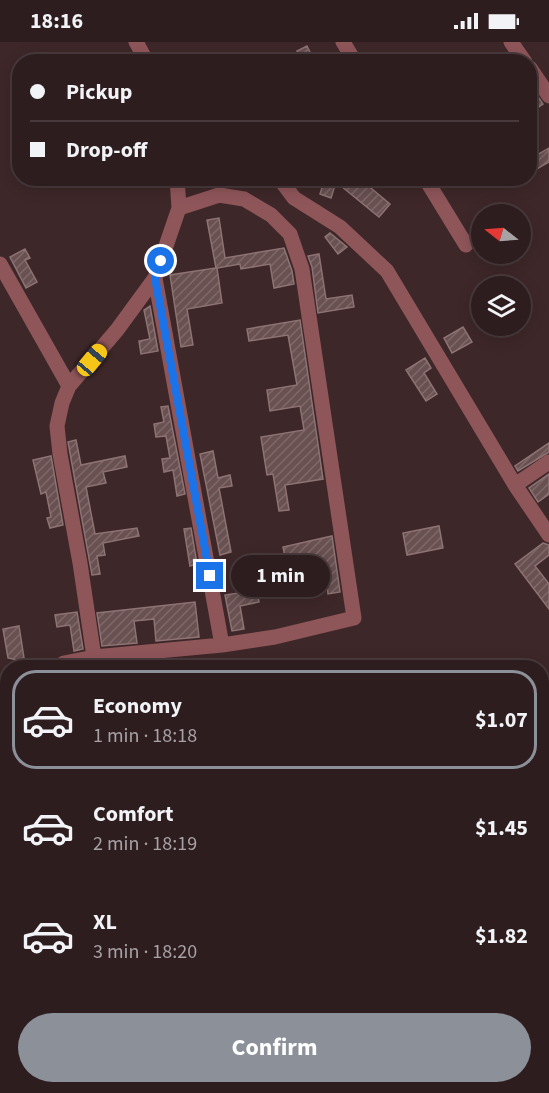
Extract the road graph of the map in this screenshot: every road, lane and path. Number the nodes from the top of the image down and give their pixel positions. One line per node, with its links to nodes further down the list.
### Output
1 (537, 78): 2 (street)
2 (549, 96)
3 (178, 186): 6 (street)
4 (285, 186): 12 (street)
5 (430, 186): 7 (street)
6 (179, 208): 9 (street); 14 (street)
7 (466, 245)
8 (0, 264): 10 (street)
9 (155, 278): 10 (street); 14 (street)
10 (69, 386): 15 (street)
11 (549, 462): 12 (street)
12 (515, 485): 13 (street)
13 (549, 535)
14 (222, 645): 15 (street)
15 (94, 657): 16 (street)
16 (79, 660)

